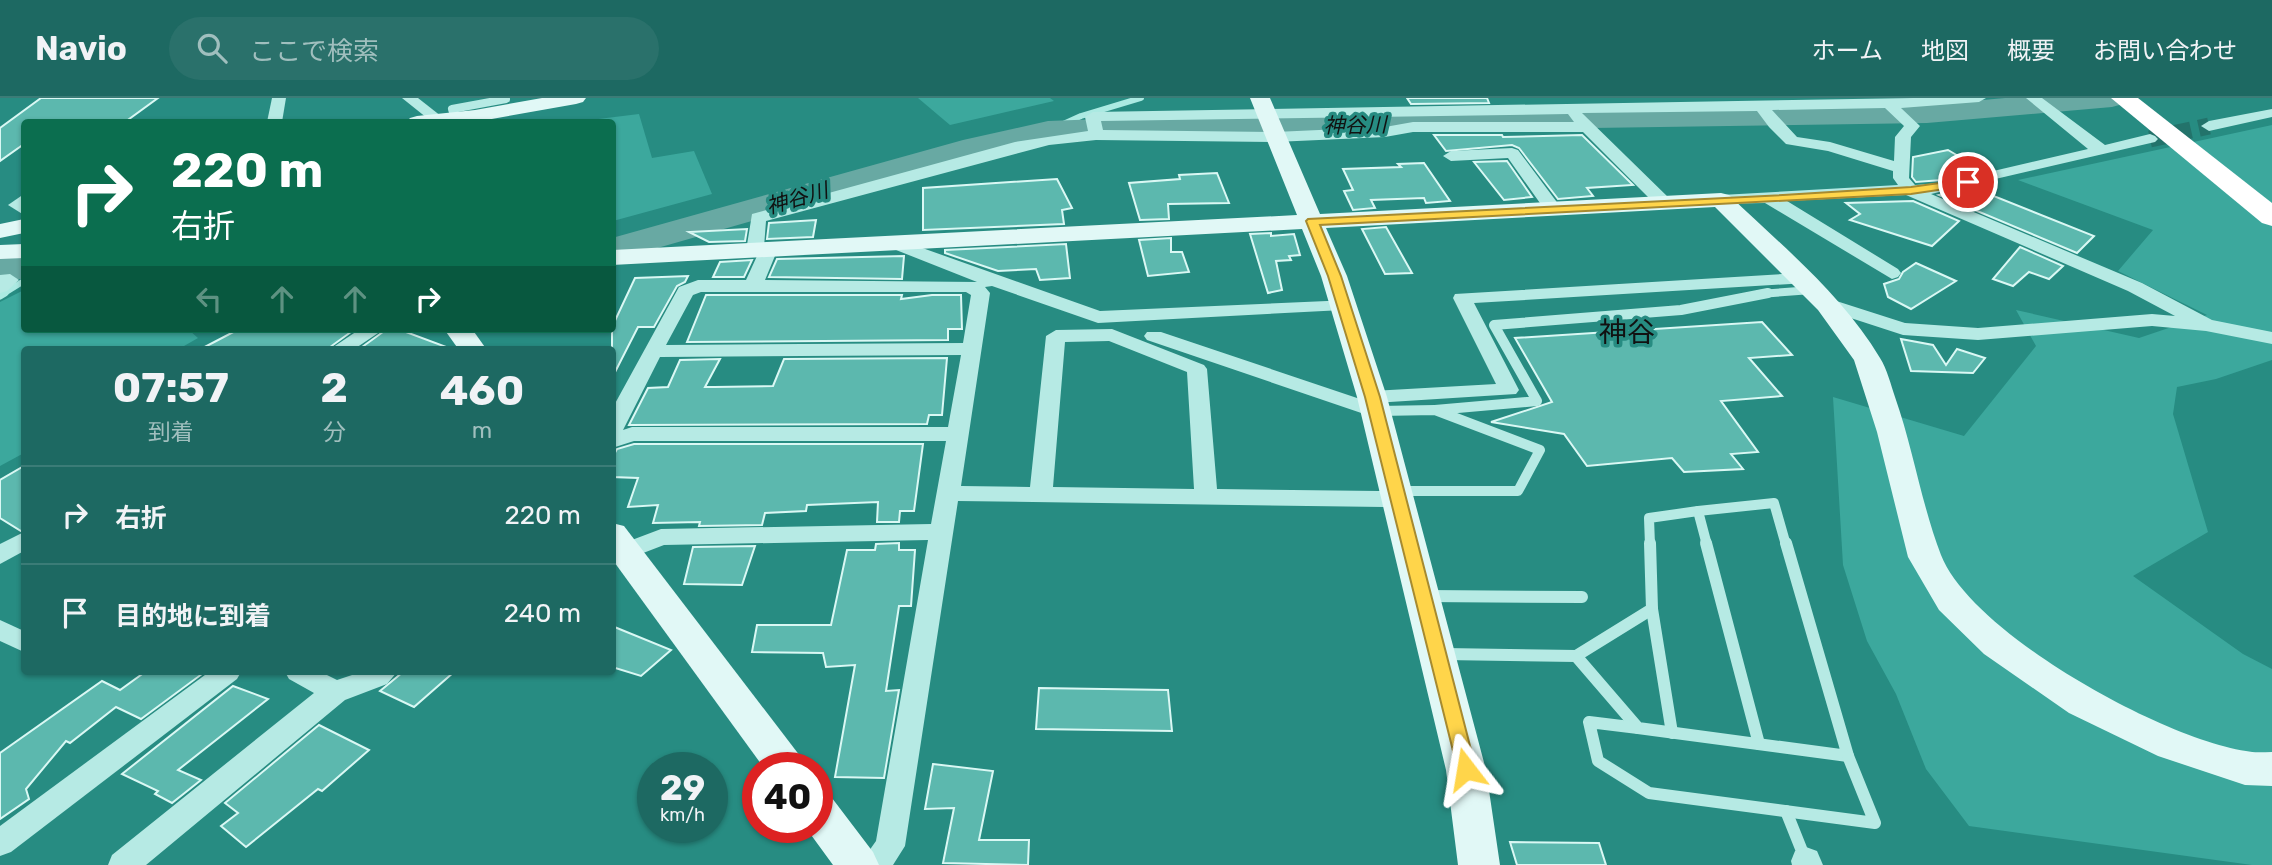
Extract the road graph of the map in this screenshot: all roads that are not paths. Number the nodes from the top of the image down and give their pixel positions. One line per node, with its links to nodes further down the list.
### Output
1 (279, 98): 13 (street)
2 (409, 98): 14 (street)
3 (576, 98): 16 (street)
4 (1979, 98): 10 (street)
5 (2033, 98): 22 (street)
6 (2123, 98): 20 (highway)
7 (2153, 98): 20 (highway)
8 (506, 99): 15 (lane)
9 (1567, 103): 11 (street); 17 (street); 19 (street)
10 (1890, 105): 11 (street); 18 (street)
11 (1761, 106): 24 (street)
12 (2272, 113): 20 (street)
13 (276, 119)
14 (436, 119)
15 (438, 119)
16 (445, 119)
17 (1268, 121): 19 (street); 21 (street); 21 (street); 32 (street)
18 (1908, 121): 24 (street)
19 (1585, 127): 29 (street)
20 (2178, 131): 22 (street); 26 (highway); 31 (highway)
21 (1096, 135): 37 (street)
22 (2104, 151): 25 (street)
23 (1451, 156): 30 (street)
24 (1902, 168): 25 (street)
25 (1911, 191): 27 (street); 46 (street)
26 (2272, 192)
27 (1771, 199): 28 (street); 40 (street)
28 (1721, 200): 29 (street); 43 (street)
29 (1664, 203): 30 (street)
30 (1553, 209): 32 (street)
31 (2272, 217)
32 (1312, 221): 35 (street); 44 (street)
33 (21, 227): 34 (street)
34 (0, 232)
35 (897, 244): 37 (street); 41 (street)
36 (21, 251): 38 (street)
37 (762, 251): 39 (street); 42 (street)
38 (0, 252)
39 (624, 258)
40 (1892, 273)
41 (983, 284): 42 (street); 45 (street); 50 (street)
42 (753, 286): 51 (street)
43 (1813, 291): 46 (street); 52 (street); 53 (lane); 82 (street)
44 (1343, 304): 45 (street); 52 (street)
45 (1098, 317): 52 (street)
46 (2206, 325): 48 (street)
47 (367, 333): 49 (street)
48 (2272, 338)
49 (346, 346)
50 (970, 349): 51 (street); 55 (street)
51 (653, 351): 54 (street)
52 (1374, 404): 53 (lane); 57 (street)
53 (1435, 410): 57 (lane)
54 (616, 422)
55 (957, 434): 56 (street); 58 (street)
56 (616, 440)
57 (1396, 491): 60 (street); 66 (street)
58 (947, 493): 59 (street); 62 (street)
59 (1041, 494): 60 (street); 60 (street)
60 (1206, 496)
61 (1698, 511): 68 (lane); 79 (lane); 81 (lane)
62 (940, 532): 64 (street); 89 (street)
63 (21, 542): 65 (street)
64 (619, 543): 80 (street)
65 (0, 555)
66 (1423, 596): 67 (lane); 71 (street)
67 (1582, 597)
68 (1652, 609): 72 (lane); 78 (lane)
69 (0, 630): 70 (street)
70 (21, 640)
71 (1437, 654): 72 (lane); 90 (street)
72 (1576, 656): 77 (lane)
73 (224, 675): 85 (street)
74 (304, 675): 76 (street)
75 (380, 675): 76 (street)
76 (335, 692): 87 (street)
77 (1638, 728): 78 (lane); 83 (lane)
78 (1672, 733): 79 (lane)
79 (1759, 744): 81 (lane)
80 (774, 752)
81 (1848, 755): 83 (lane)
82 (2272, 769)
83 (1786, 811): 86 (lane)
84 (833, 831): 88 (street)
85 (0, 843)
86 (1807, 863)
87 (123, 865)
88 (858, 865)
89 (874, 865)
90 (1479, 865)

